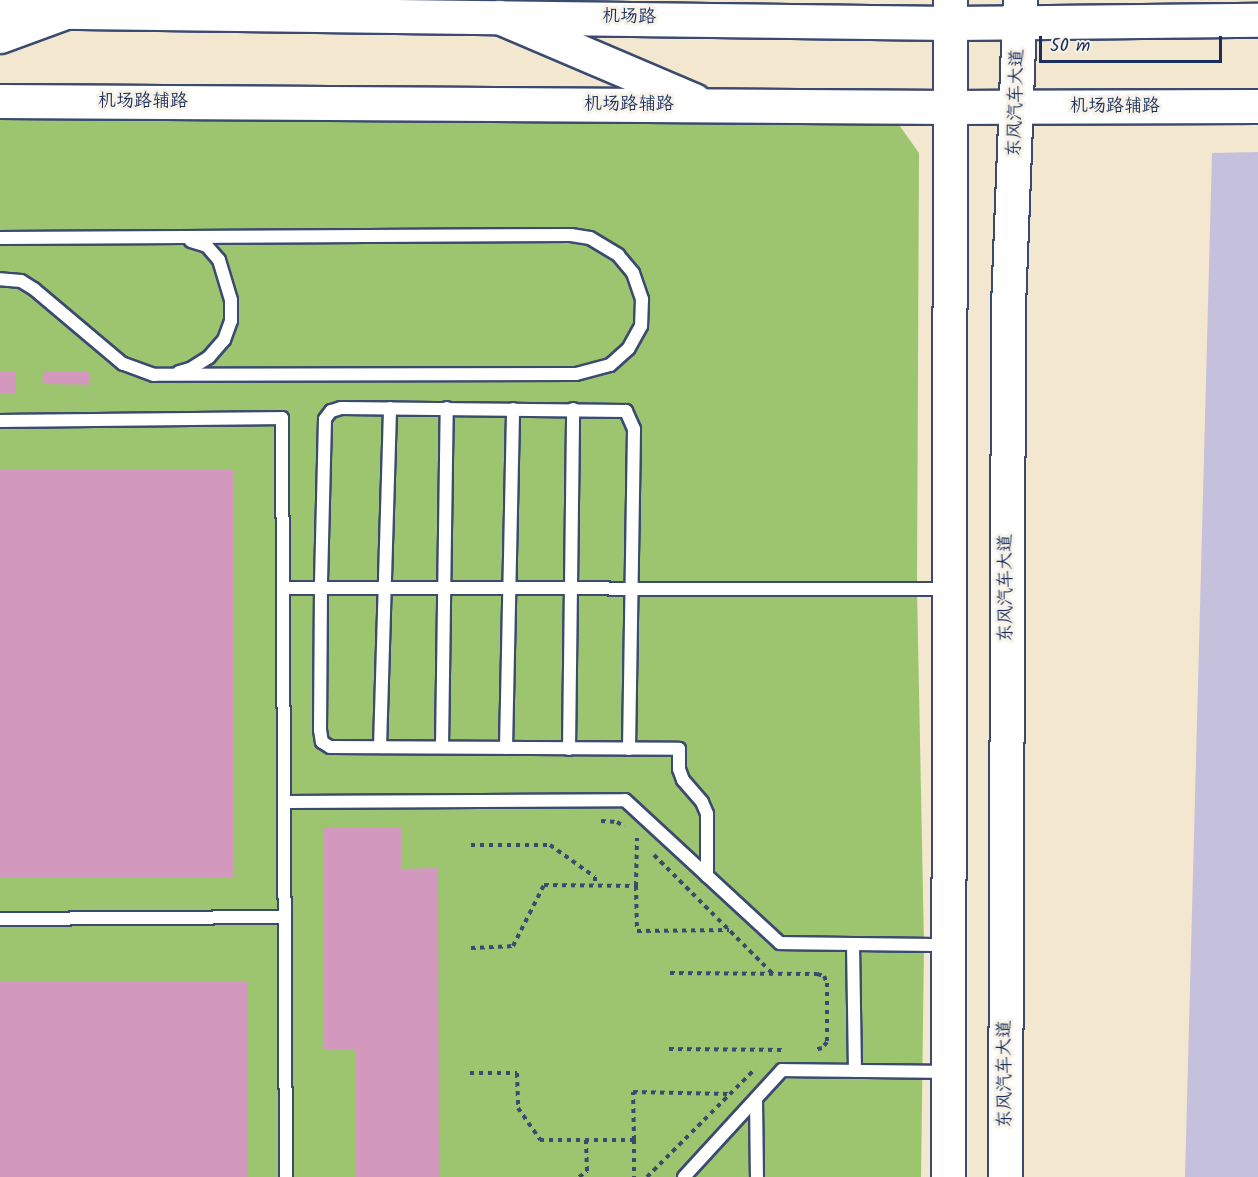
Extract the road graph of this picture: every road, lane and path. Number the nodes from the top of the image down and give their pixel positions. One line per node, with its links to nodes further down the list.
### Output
1 (0, 11): 2 (main road, 机场路)
2 (68, 11): 5 (main road, 机场路); 7 (main road)
3 (950, 11): 4 (main road, 机场路); 5 (main road, 机场路); 12 (main road)
4 (1020, 11): 6 (main road, 机场路); 11 (main road, 东风汽车大道)
5 (497, 16): 9 (main road)
6 (1258, 20)
7 (0, 36)
8 (0, 101): 9 (main road, 机场路辅路)
9 (707, 106): 12 (main road, 机场路辅路)
10 (1258, 106): 11 (main road, 机场路辅路)
11 (1017, 107): 12 (main road, 机场路辅路); 70 (main road, 东风汽车大道)
12 (951, 108): 29 (main road)
13 (0, 238): 14 (lane)
14 (177, 238): 16 (lane); 16 (lane)
15 (0, 279): 16 (lane)
16 (164, 375)
17 (390, 408): 18 (lane); 23 (lane); 24 (lane)
18 (447, 408): 19 (lane); 25 (lane)
19 (513, 409): 20 (lane); 26 (lane)
20 (573, 409): 27 (lane); 28 (lane)
21 (0, 422): 22 (lane)
22 (284, 588): 23 (lane); 35 (lane)
23 (321, 588): 24 (lane); 30 (lane)
24 (385, 588): 25 (lane); 30 (lane)
25 (444, 588): 26 (lane); 31 (lane)
26 (509, 588): 27 (lane); 32 (lane)
27 (571, 588): 28 (lane); 33 (lane)
28 (630, 589): 29 (lane); 34 (lane)
29 (949, 589): 46 (main road)
30 (380, 747): 31 (lane)
31 (442, 747): 32 (lane)
32 (506, 748): 33 (lane)
33 (569, 748): 34 (lane)
34 (629, 749): 39 (lane)
35 (286, 802): 39 (lane); 42 (lane)
36 (599, 820): 37 (path)
37 (638, 838): 41 (path); 44 (path)
38 (471, 845): 40 (path)
39 (707, 876): 45 (lane)
40 (595, 886): 41 (path); 47 (path)
41 (636, 886): 44 (path)
42 (285, 917): 43 (lane); 63 (lane)
43 (0, 919)
44 (729, 930): 49 (path)
45 (853, 944): 46 (lane); 56 (lane)
46 (948, 945): 57 (main road)
47 (471, 948)
48 (670, 973): 49 (path)
49 (772, 974): 53 (path)
50 (669, 1049): 51 (path)
51 (774, 1050): 52 (path); 54 (path)
52 (785, 1050)
53 (805, 1050)
54 (767, 1057)
55 (760, 1065): 59 (path)
56 (855, 1071): 57 (lane); 60 (lane)
57 (948, 1072): 69 (main road)
58 (470, 1073): 61 (path)
59 (730, 1094): 62 (path); 66 (path)
60 (756, 1099): 67 (lane); 68 (lane)
61 (586, 1140): 62 (path); 64 (path)
62 (633, 1140): 65 (path)
63 (286, 1177)
64 (579, 1177)
65 (634, 1177)
66 (647, 1177)
67 (684, 1177)
68 (757, 1177)
69 (948, 1177)
70 (1005, 1177)

